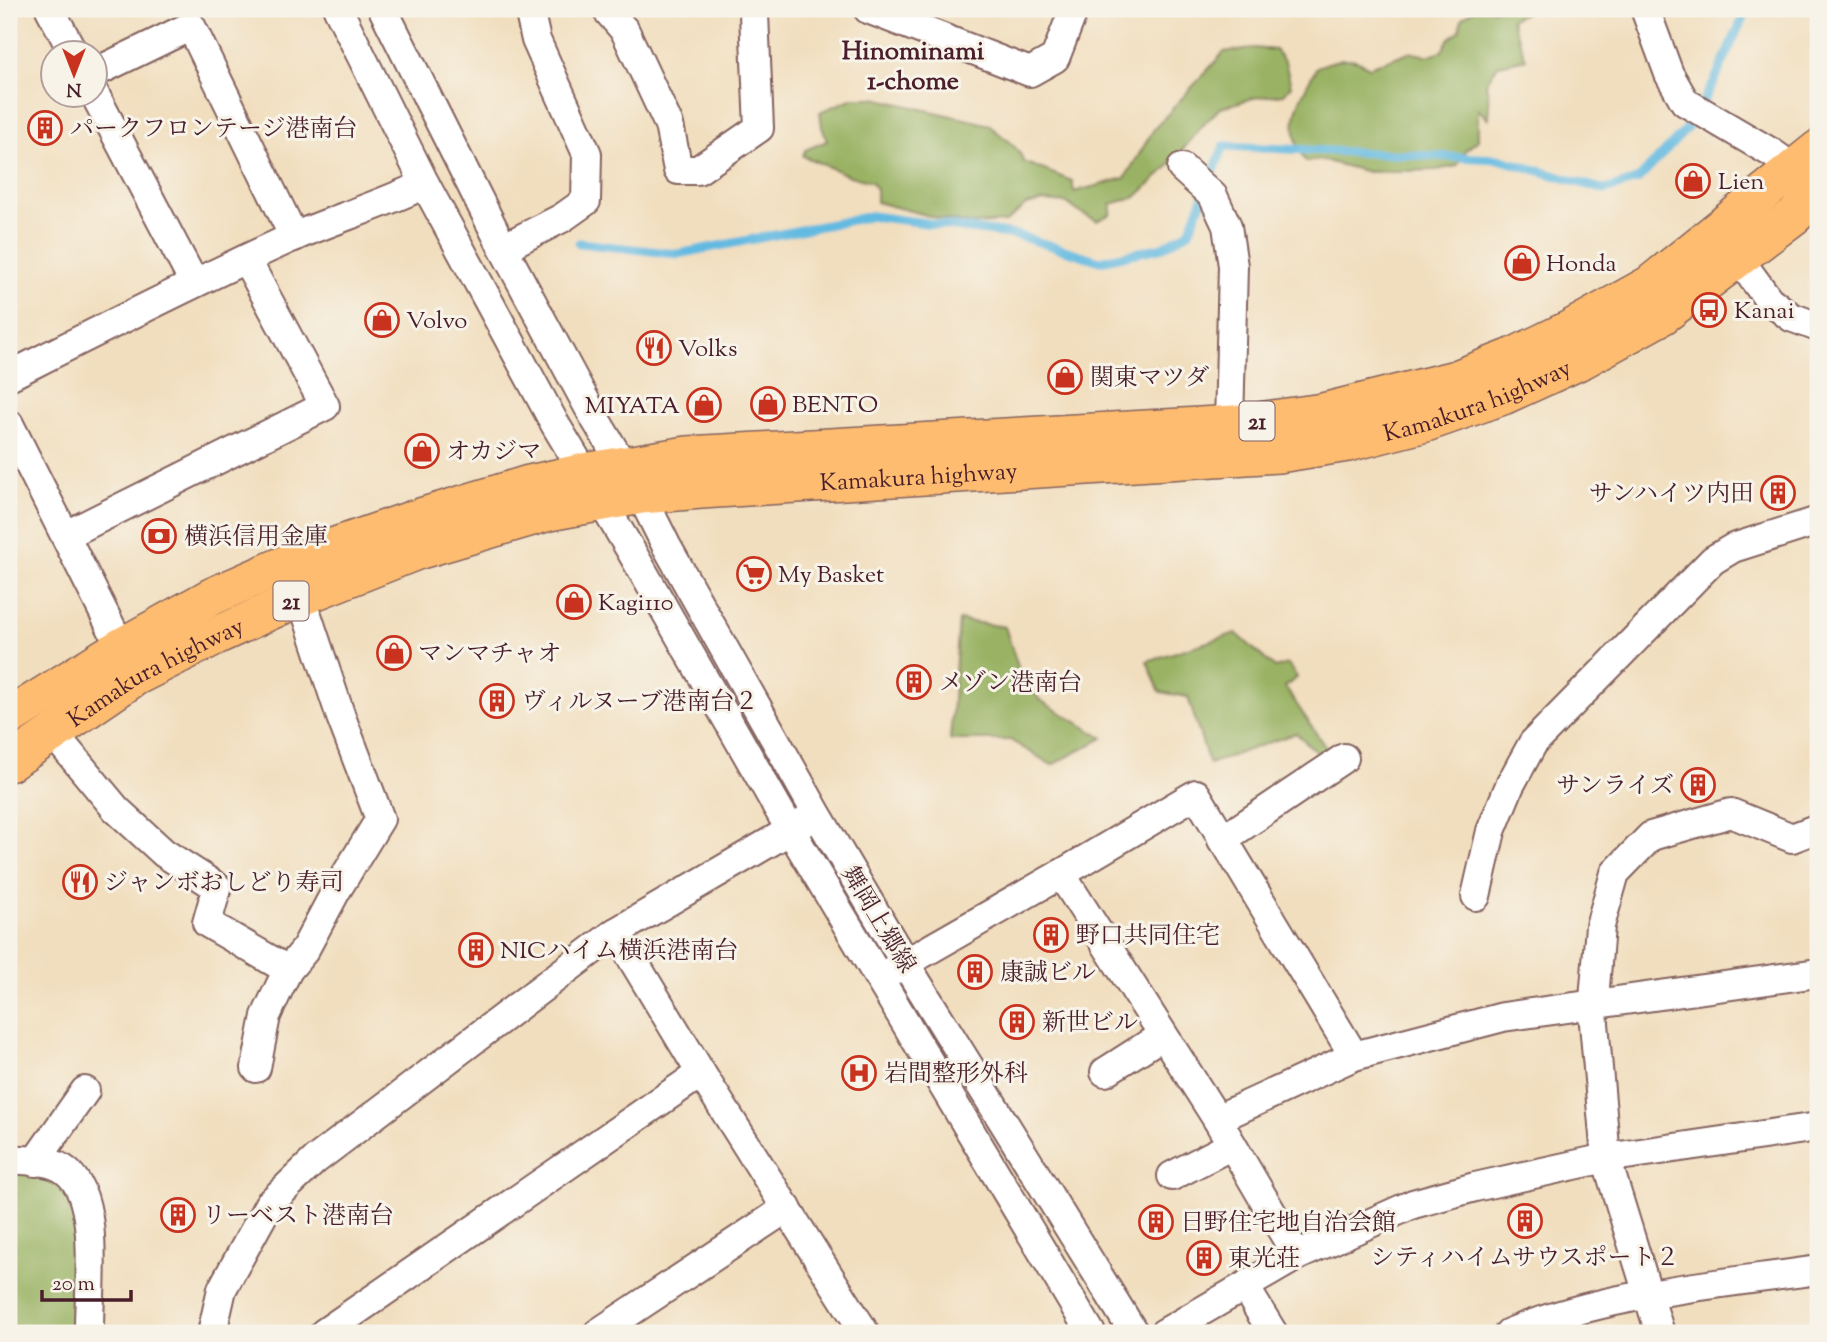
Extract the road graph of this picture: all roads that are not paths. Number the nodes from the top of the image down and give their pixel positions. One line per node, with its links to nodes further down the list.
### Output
1 (50, 9): 10 (street)
2 (338, 9): 15 (street, 舞岡上郷線)
3 (383, 9): 17 (street, 舞岡上郷線)
4 (529, 9): 17 (street)
5 (606, 9): 9 (street)
6 (868, 9): 7 (street)
7 (1074, 9)
8 (1645, 9): 14 (street)
9 (754, 11)
10 (66, 38)
11 (108, 66): 16 (street)
12 (102, 108): 20 (street)
13 (1187, 172): 24 (street)
14 (1812, 174): 18 (main road, Kamakura highway / 21); 24 (main road, Kamakura highway / 21)
15 (425, 184): 16 (street); 26 (street, 舞岡上郷線)
16 (294, 237): 19 (street)
17 (503, 248): 25 (street, 舞岡上郷線)
18 (1738, 258): 21 (street); 25 (main road, Kamakura highway / 21)
19 (246, 259): 20 (street); 28 (street)
20 (194, 283): 22 (street)
21 (1818, 327)
22 (9, 376)
23 (9, 424): 28 (street)
24 (1229, 424): 25 (main road, Kamakura highway / 21)
25 (632, 480): 26 (main road, Kamakura highway / 21); 35 (street, 舞岡上郷線)
26 (593, 487): 29 (main road, Kamakura highway / 21); 30 (main road, Kamakura highway / 21); 37 (street, 舞岡上郷線)
27 (1818, 521): 40 (street)
28 (66, 535): 30 (street)
29 (301, 597): 32 (main road, Kamakura highway / 21); 43 (street)
30 (121, 647): 31 (main road, Kamakura highway / 21)
31 (9, 717)
32 (53, 733): 34 (main road, Kamakura highway / 21); 43 (street)
33 (1344, 758): 38 (street)
34 (9, 763)
35 (817, 814): 37 (street); 42 (street, 舞岡上郷線)
36 (1818, 828): 46 (street)
37 (791, 831): 41 (street); 45 (street, 舞岡上郷線)
38 (1222, 839): 39 (street); 48 (street)
39 (1061, 874): 42 (street); 47 (street)
40 (1476, 896)
41 (616, 932): 51 (street); 66 (street)
42 (905, 962): 45 (street); 71 (street, 舞岡上郷線)
43 (288, 970): 49 (street)
44 (1818, 974): 46 (street)
45 (879, 979): 70 (street, 舞岡上郷線)
46 (1594, 1003): 48 (street); 56 (street)
47 (1163, 1035): 50 (street); 53 (street)
48 (1354, 1056): 53 (street)
49 (256, 1068)
50 (1105, 1072)
51 (701, 1073): 59 (street); 67 (street)
52 (85, 1091): 57 (street)
53 (1217, 1119): 55 (street)
54 (1818, 1126): 56 (street)
55 (1232, 1145): 58 (street); 60 (street)
56 (1606, 1158): 60 (street); 63 (street)
57 (22, 1161): 65 (street)
58 (1172, 1176)
59 (787, 1208): 68 (street); 69 (street)
60 (1297, 1256): 62 (street)
61 (1818, 1270): 63 (street)
62 (1245, 1287): 64 (street); 72 (street)
63 (1648, 1294): 73 (street); 74 (street)
64 (1174, 1326)
65 (89, 1333)
66 (212, 1333)
67 (324, 1333)
68 (598, 1333)
69 (865, 1333)
70 (1091, 1333)
71 (1134, 1333)
72 (1273, 1333)
73 (1509, 1333)
74 (1660, 1333)

